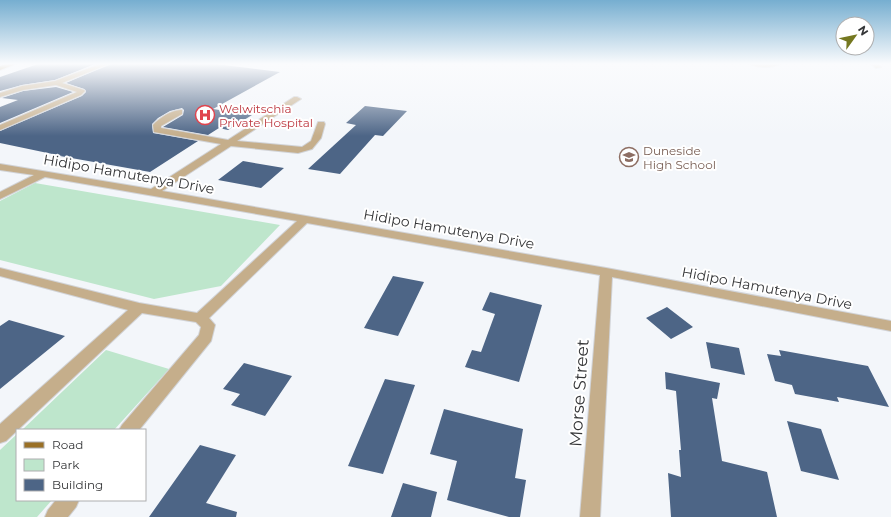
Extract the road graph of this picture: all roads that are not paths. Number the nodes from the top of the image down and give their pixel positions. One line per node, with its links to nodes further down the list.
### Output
1 (22, 88): 3 (street)
2 (73, 88): 7 (street)
3 (0, 95)
4 (297, 100): 8 (street)
5 (179, 112): 8 (street)
6 (321, 124): 8 (street)
7 (0, 128)
8 (229, 144): 11 (street)
9 (0, 167): 10 (street, Hidipo Hamutenya Drive)
10 (44, 174): 11 (street, Hidipo Hamutenya Drive); 12 (street)
11 (153, 192): 13 (street, Hidipo Hamutenya Drive)
12 (0, 196)
13 (305, 219): 15 (street, Hidipo Hamutenya Drive); 17 (street)
14 (0, 272): 16 (street)
15 (606, 272): 18 (street, Hidipo Hamutenya Drive); 23 (street, Morse Street)
16 (139, 308): 17 (street); 20 (street)
17 (200, 318): 19 (street)
18 (891, 326)
19 (129, 429)
20 (0, 435)
21 (68, 501): 22 (street)
22 (55, 517)
23 (590, 517)

